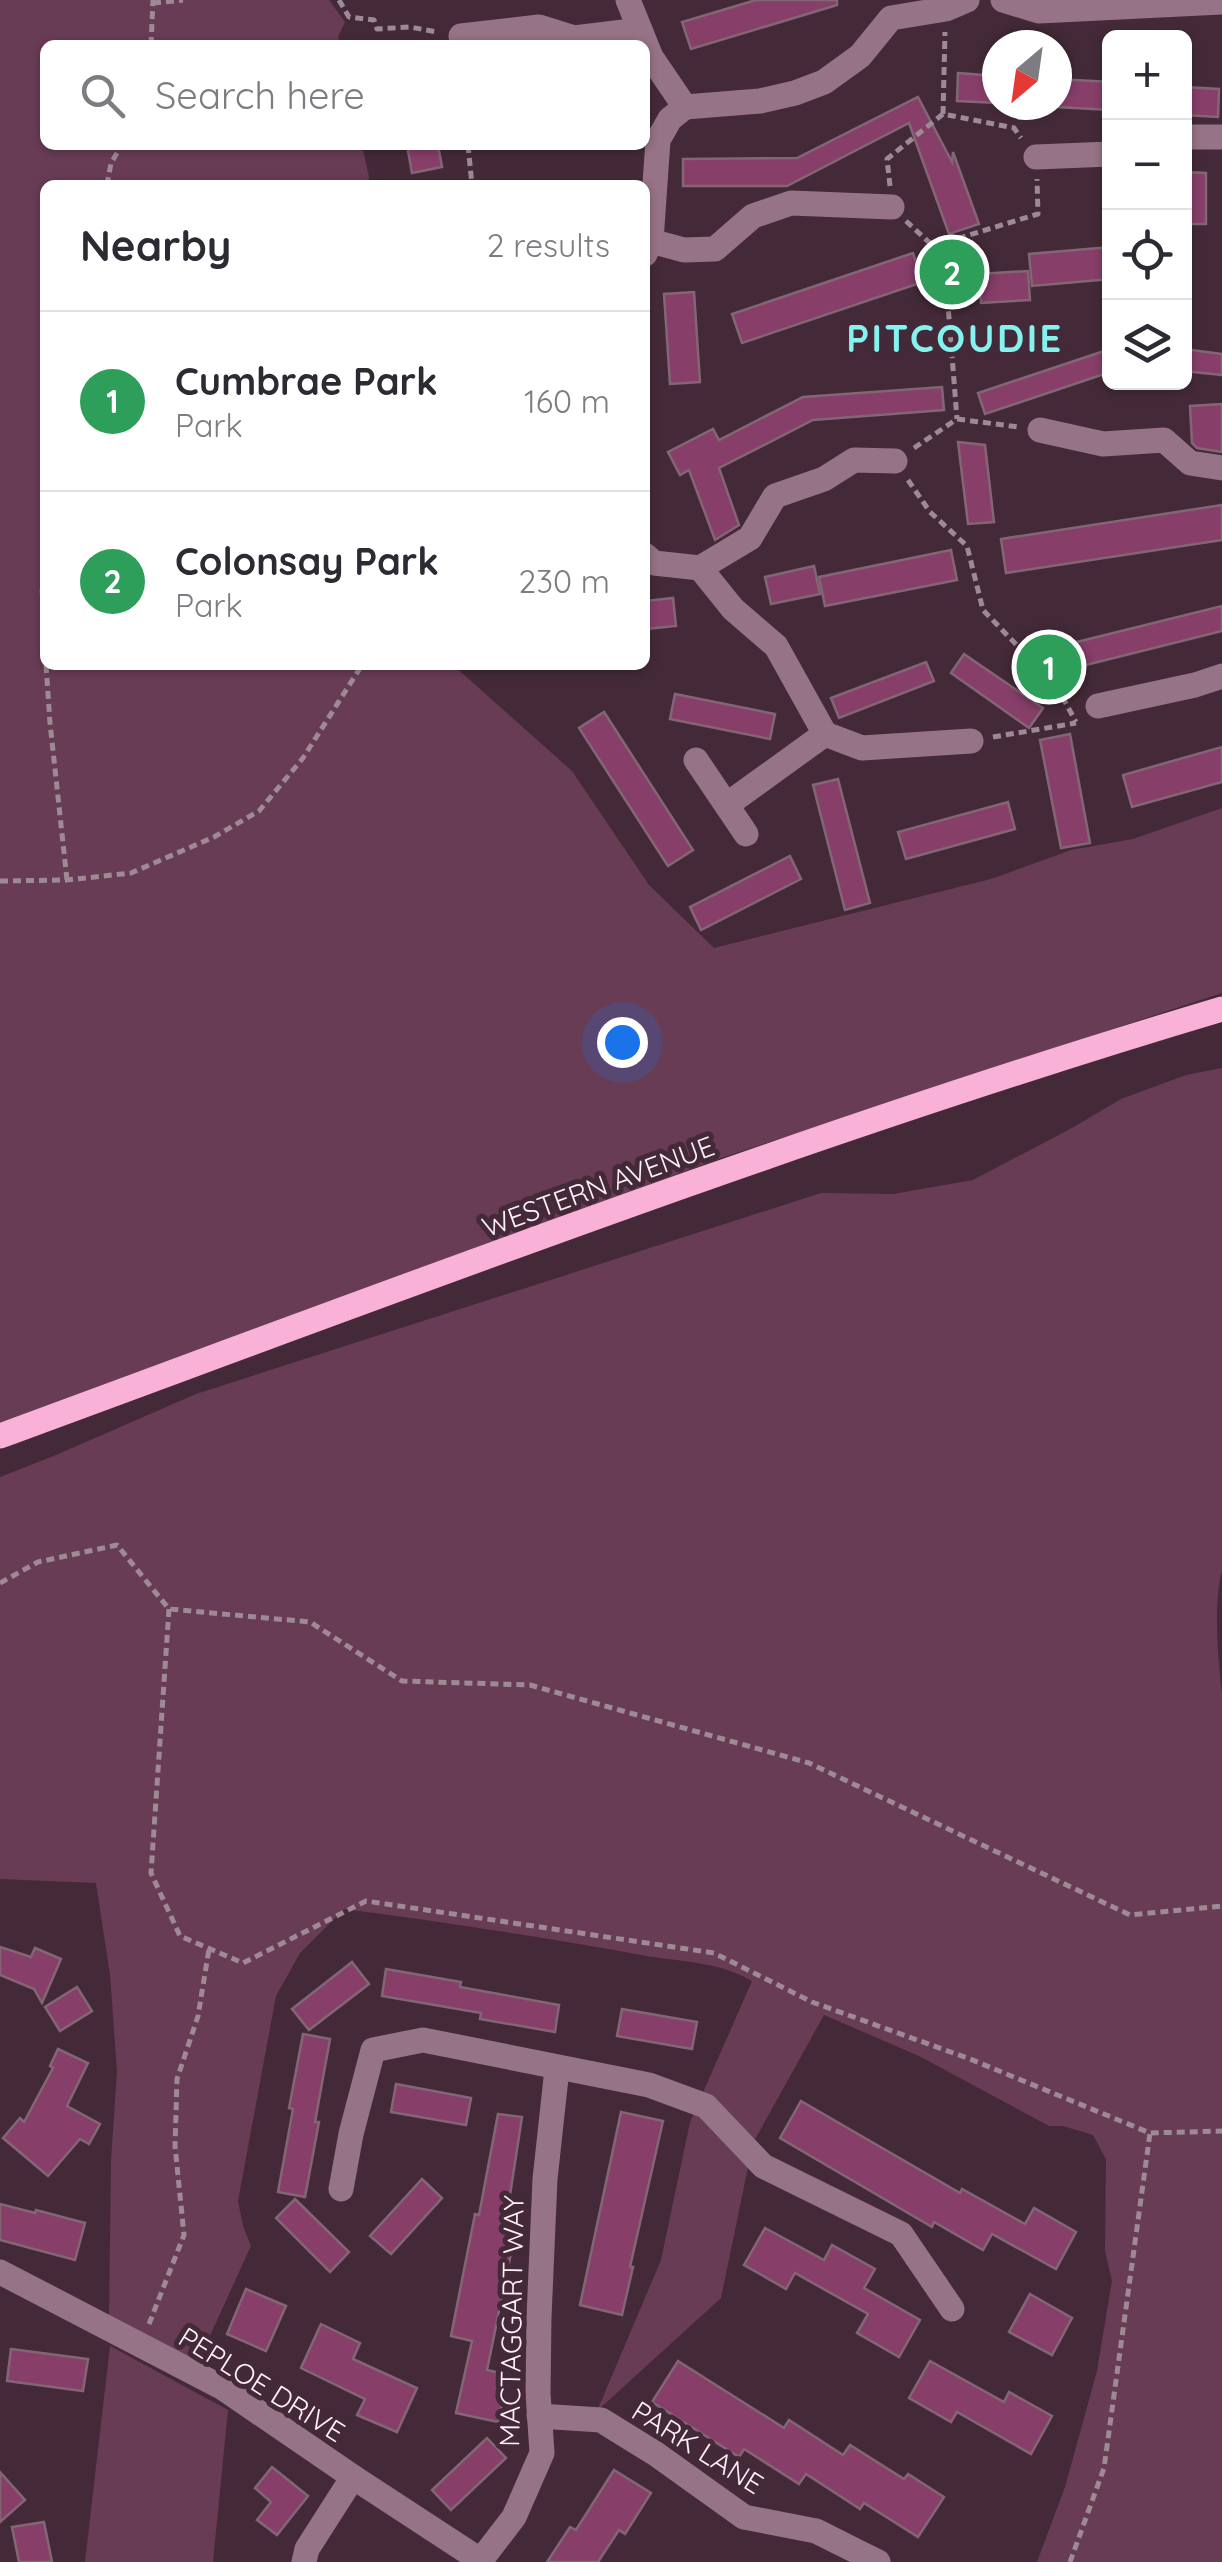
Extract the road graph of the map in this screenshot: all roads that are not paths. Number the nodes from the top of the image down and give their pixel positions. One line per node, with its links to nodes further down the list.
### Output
1 (628, 0): 6 (street)
2 (1003, 0): 3 (street)
3 (1222, 2)
4 (956, 5): 5 (street)
5 (888, 9): 10 (street)
6 (640, 30): 7 (street); 8 (street)
7 (461, 36)
8 (644, 40)
9 (650, 55): 10 (street)
10 (686, 107): 16 (street)
11 (1192, 137): 12 (street)
12 (1222, 137)
13 (1102, 154): 14 (street)
14 (1036, 157)
15 (892, 206): 17 (street)
16 (650, 226)
17 (650, 247)
18 (1040, 430): 20 (street)
19 (895, 461): 22 (street)
20 (1222, 468)
21 (650, 559): 22 (street)
22 (700, 568): 25 (street)
23 (1222, 676): 24 (street)
24 (1098, 706)
25 (824, 734): 26 (street); 28 (street)
26 (971, 741)
27 (696, 760): 28 (street)
28 (731, 802): 29 (street)
29 (746, 834)
30 (1222, 1009): 31 (main road, WESTERN AVENUE)
31 (0, 1436)
32 (557, 2068): 33 (street); 35 (street); 36 (street, MACTAGGART WAY)
33 (340, 2189)
34 (0, 2272): 37 (street, PEPLOE DRIVE)
35 (952, 2308)
36 (539, 2416): 38 (street, MACTAGGART WAY); 40 (street, PARK LANE)
37 (353, 2478): 38 (street, PEPLOE DRIVE); 39 (street)
38 (482, 2561)
39 (304, 2562)
40 (878, 2562)

